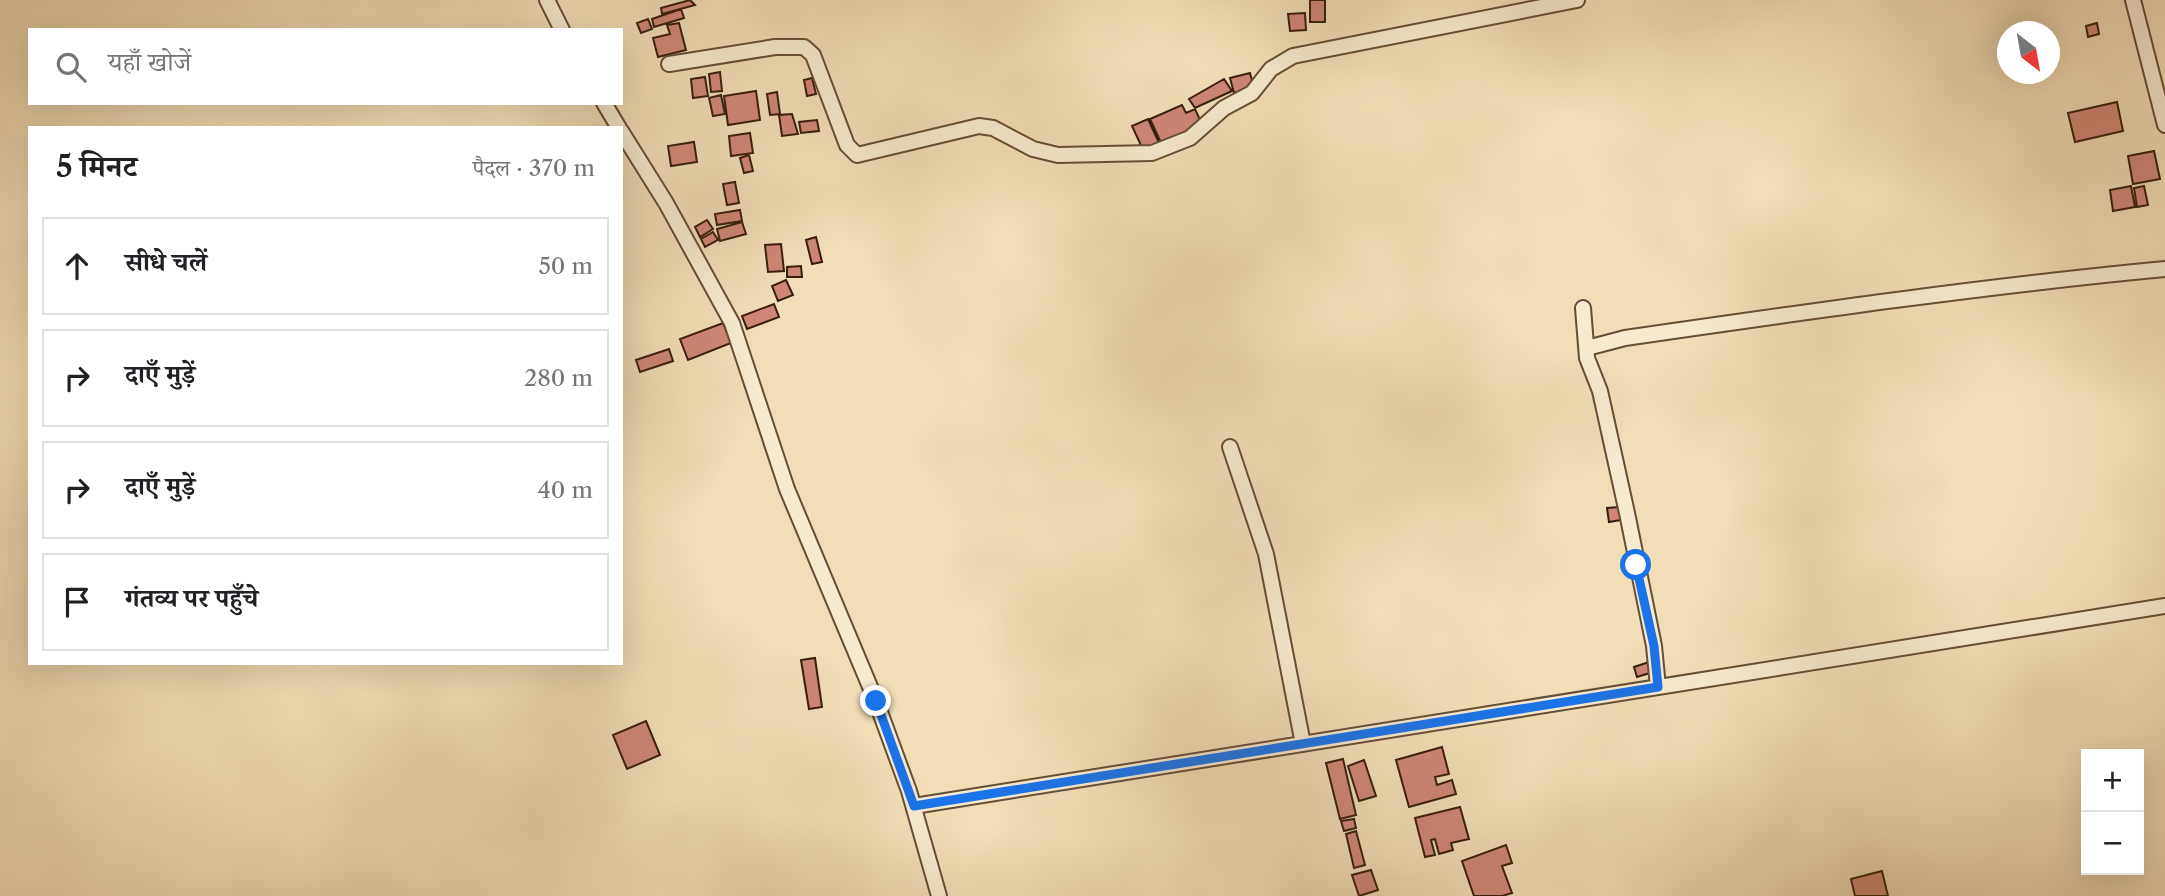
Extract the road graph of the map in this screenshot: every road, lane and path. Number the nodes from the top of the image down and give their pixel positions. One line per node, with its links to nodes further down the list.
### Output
1 (547, 0): 4 (street)
2 (1577, 0): 5 (street)
3 (2133, 0): 7 (street)
4 (561, 28)
5 (669, 64)
6 (605, 105): 8 (street)
7 (2165, 125)
8 (618, 126)
9 (623, 134): 17 (street)
10 (2165, 269): 12 (street)
11 (1583, 308): 12 (street)
12 (1587, 348): 15 (street)
13 (1230, 447): 16 (street)
14 (2165, 606): 15 (street)
15 (1658, 687): 16 (street)
16 (1303, 744): 17 (street)
17 (914, 806): 18 (street)
18 (939, 896)

